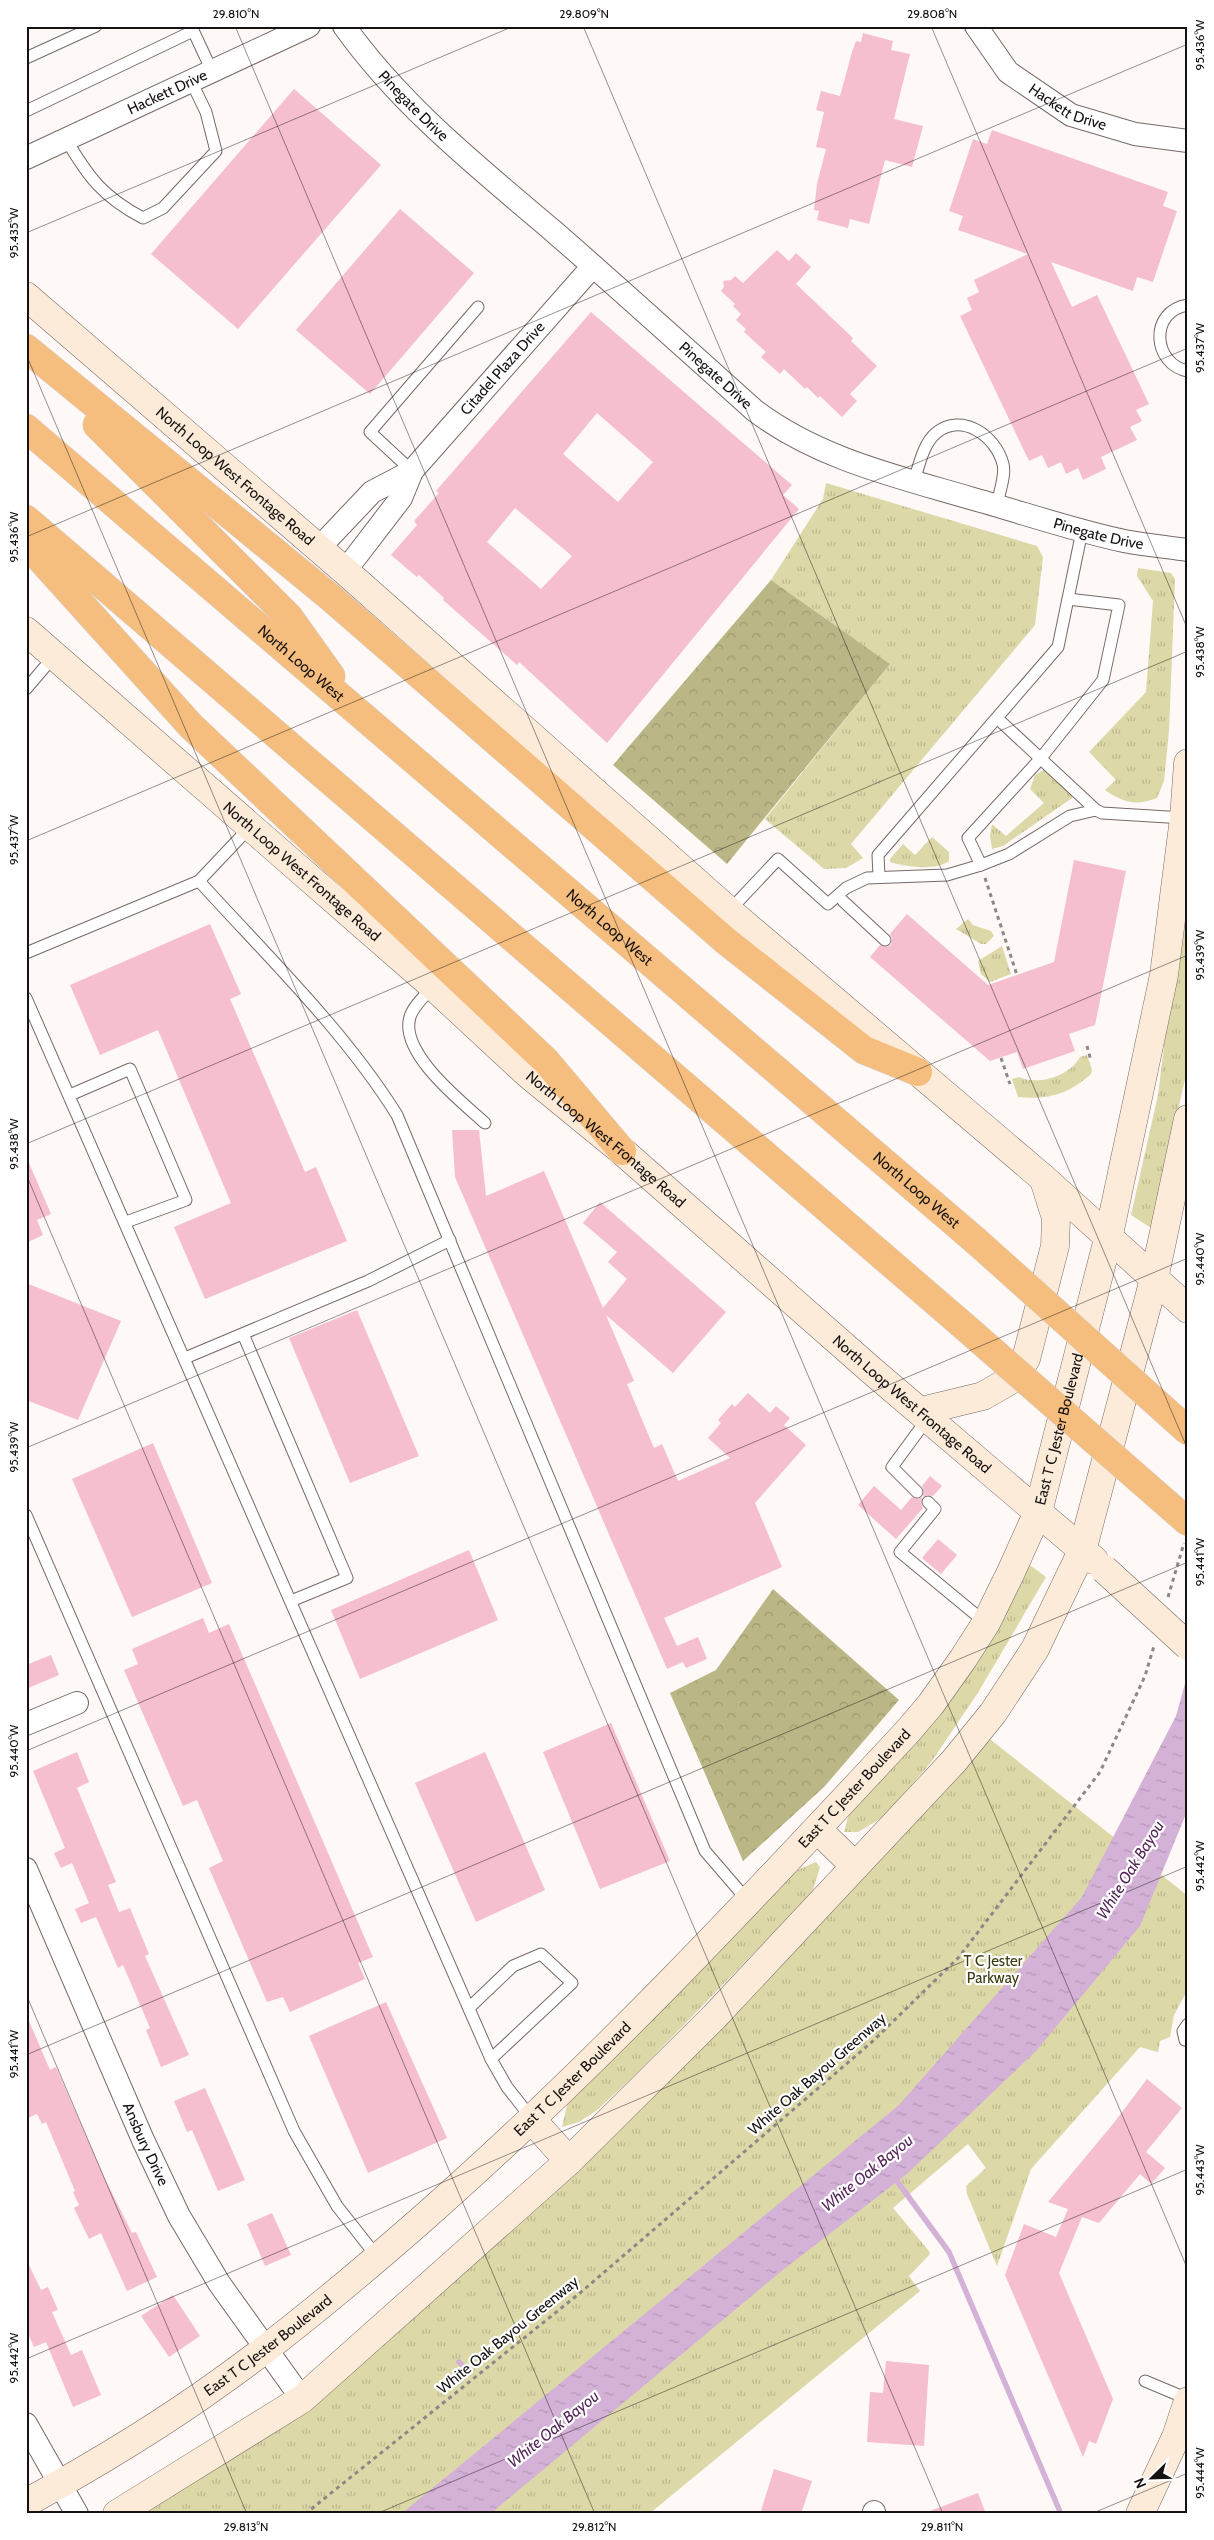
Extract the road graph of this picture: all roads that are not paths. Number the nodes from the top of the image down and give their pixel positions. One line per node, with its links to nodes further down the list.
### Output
1 (96, 26): 6 (lane)
2 (309, 26): 7 (street, Hackett Drive)
3 (344, 26): 13 (street, Pinegate Drive)
4 (976, 26): 11 (street, Hackett Drive)
5 (192, 29): 7 (lane); 9 (lane)
6 (26, 58)
7 (212, 71): 8 (street, Hackett Drive)
8 (192, 81): 10 (street, Hackett Drive); 10 (lane)
9 (26, 111)
10 (66, 139): 12 (street, Hackett Drive)
11 (1188, 141)
12 (26, 158)
13 (593, 266): 20 (street, Citadel Plaza Drive); 21 (street, Pinegate Drive)
14 (26, 296): 26 (street, North Loop West Frontage Road)
15 (1188, 305): 18 (lane)
16 (478, 307): 20 (lane)
17 (26, 348): 33 (highway); 49 (highway)
18 (1188, 371)
19 (26, 428): 33 (highway, North Loop West)
20 (412, 471): 26 (street, Citadel Plaza Drive); 28 (street, Citadel Plaza Drive)
21 (914, 481): 22 (street, Pinegate Drive); 22 (lane)
22 (997, 505): 24 (street, Pinegate Drive)
23 (26, 519): 68 (highway, bridge)
24 (1082, 531): 27 (street, Pinegate Drive); 29 (lane)
25 (26, 543): 53 (highway)
26 (319, 548): 28 (street, North Loop West Frontage Road)
27 (1188, 550)
28 (345, 571): 44 (street, North Loop West Frontage Road)
29 (1068, 599): 34 (lane); 35 (lane)
30 (26, 631): 31 (street, North Loop West Frontage Road)
31 (55, 655): 32 (lane); 39 (street, North Loop West Frontage Road)
32 (26, 689)
33 (350, 704): 63 (highway, North Loop West, bridge)
34 (998, 719): 35 (lane); 41 (lane)
35 (1041, 758): 37 (lane); 40 (lane)
36 (1188, 763): 38 (street, East T C Jester Boulevard)
37 (1096, 810): 38 (lane); 40 (lane)
38 (1186, 818): 56 (street, East T C Jester Boulevard)
39 (251, 826): 42 (lane); 47 (street, North Loop West Frontage Road)
40 (981, 865): 41 (lane)
41 (879, 876): 44 (lane)
42 (198, 881): 46 (lane); 57 (lane)
43 (843, 901): 45 (lane)
44 (729, 911): 49 (street, North Loop West Frontage Road)
45 (885, 940)
46 (26, 952)
47 (433, 986): 52 (lane); 53 (street, North Loop West Frontage Road)
48 (26, 998): 50 (lane)
49 (918, 1072): 54 (street, North Loop West Frontage Road)
50 (70, 1095): 55 (lane); 55 (lane)
51 (1188, 1119): 58 (street)
52 (485, 1123)
53 (622, 1151): 62 (street, North Loop West Frontage Road)
54 (1043, 1178): 56 (street, North Loop West Frontage Road); 62 (street)
55 (126, 1222): 61 (lane)
56 (1108, 1239): 58 (street, North Loop West Frontage Road); 66 (street, East T C Jester Boulevard)
57 (450, 1240): 60 (lane); 78 (lane)
58 (1154, 1279): 59 (street, North Loop West Frontage Road); 69 (street)
59 (1188, 1310)
60 (243, 1334): 61 (lane); 70 (lane)
61 (185, 1358): 70 (lane)
62 (924, 1414): 64 (lane); 66 (street, North Loop West Frontage Road)
63 (1188, 1431)
64 (917, 1492)
65 (928, 1502): 71 (lane)
66 (1038, 1512): 69 (street, North Loop West Frontage Road); 71 (street, East T C Jester Boulevard)
67 (26, 1515): 85 (lane)
68 (1186, 1530)
69 (1082, 1551): 72 (street, North Loop West Frontage Road, bridge); 76 (street)
70 (291, 1601): 79 (lane)
71 (986, 1622): 75 (street, East T C Jester Boulevard)
72 (1188, 1646)
73 (77, 1703): 74 (street)
74 (26, 1724)
75 (817, 1829): 76 (street); 78 (street, East T C Jester Boulevard)
76 (855, 1866): 84 (street)
77 (26, 1869): 86 (street, Ansbury Drive)
78 (748, 1901): 83 (street, East T C Jester Boulevard)
79 (469, 2008): 82 (lane); 82 (lane)
80 (1188, 2024): 81 (lane)
81 (1188, 2041)
82 (491, 2059): 83 (lane)
83 (532, 2120): 84 (street); 85 (street, East T C Jester Boulevard)
84 (568, 2160): 88 (street)
85 (378, 2258): 86 (street, East T C Jester Boulevard)
86 (266, 2348): 88 (street, Ansbury Drive); 92 (street, East T C Jester Boulevard)
87 (1145, 2381): 89 (lane)
88 (302, 2399): 95 (street)
89 (1188, 2400): 91 (street)
90 (26, 2424): 92 (street)
91 (1182, 2439): 96 (street)
92 (60, 2484): 93 (street, East T C Jester Boulevard); 94 (street)
93 (26, 2503)
94 (76, 2514)
95 (117, 2514)
96 (1140, 2514)

